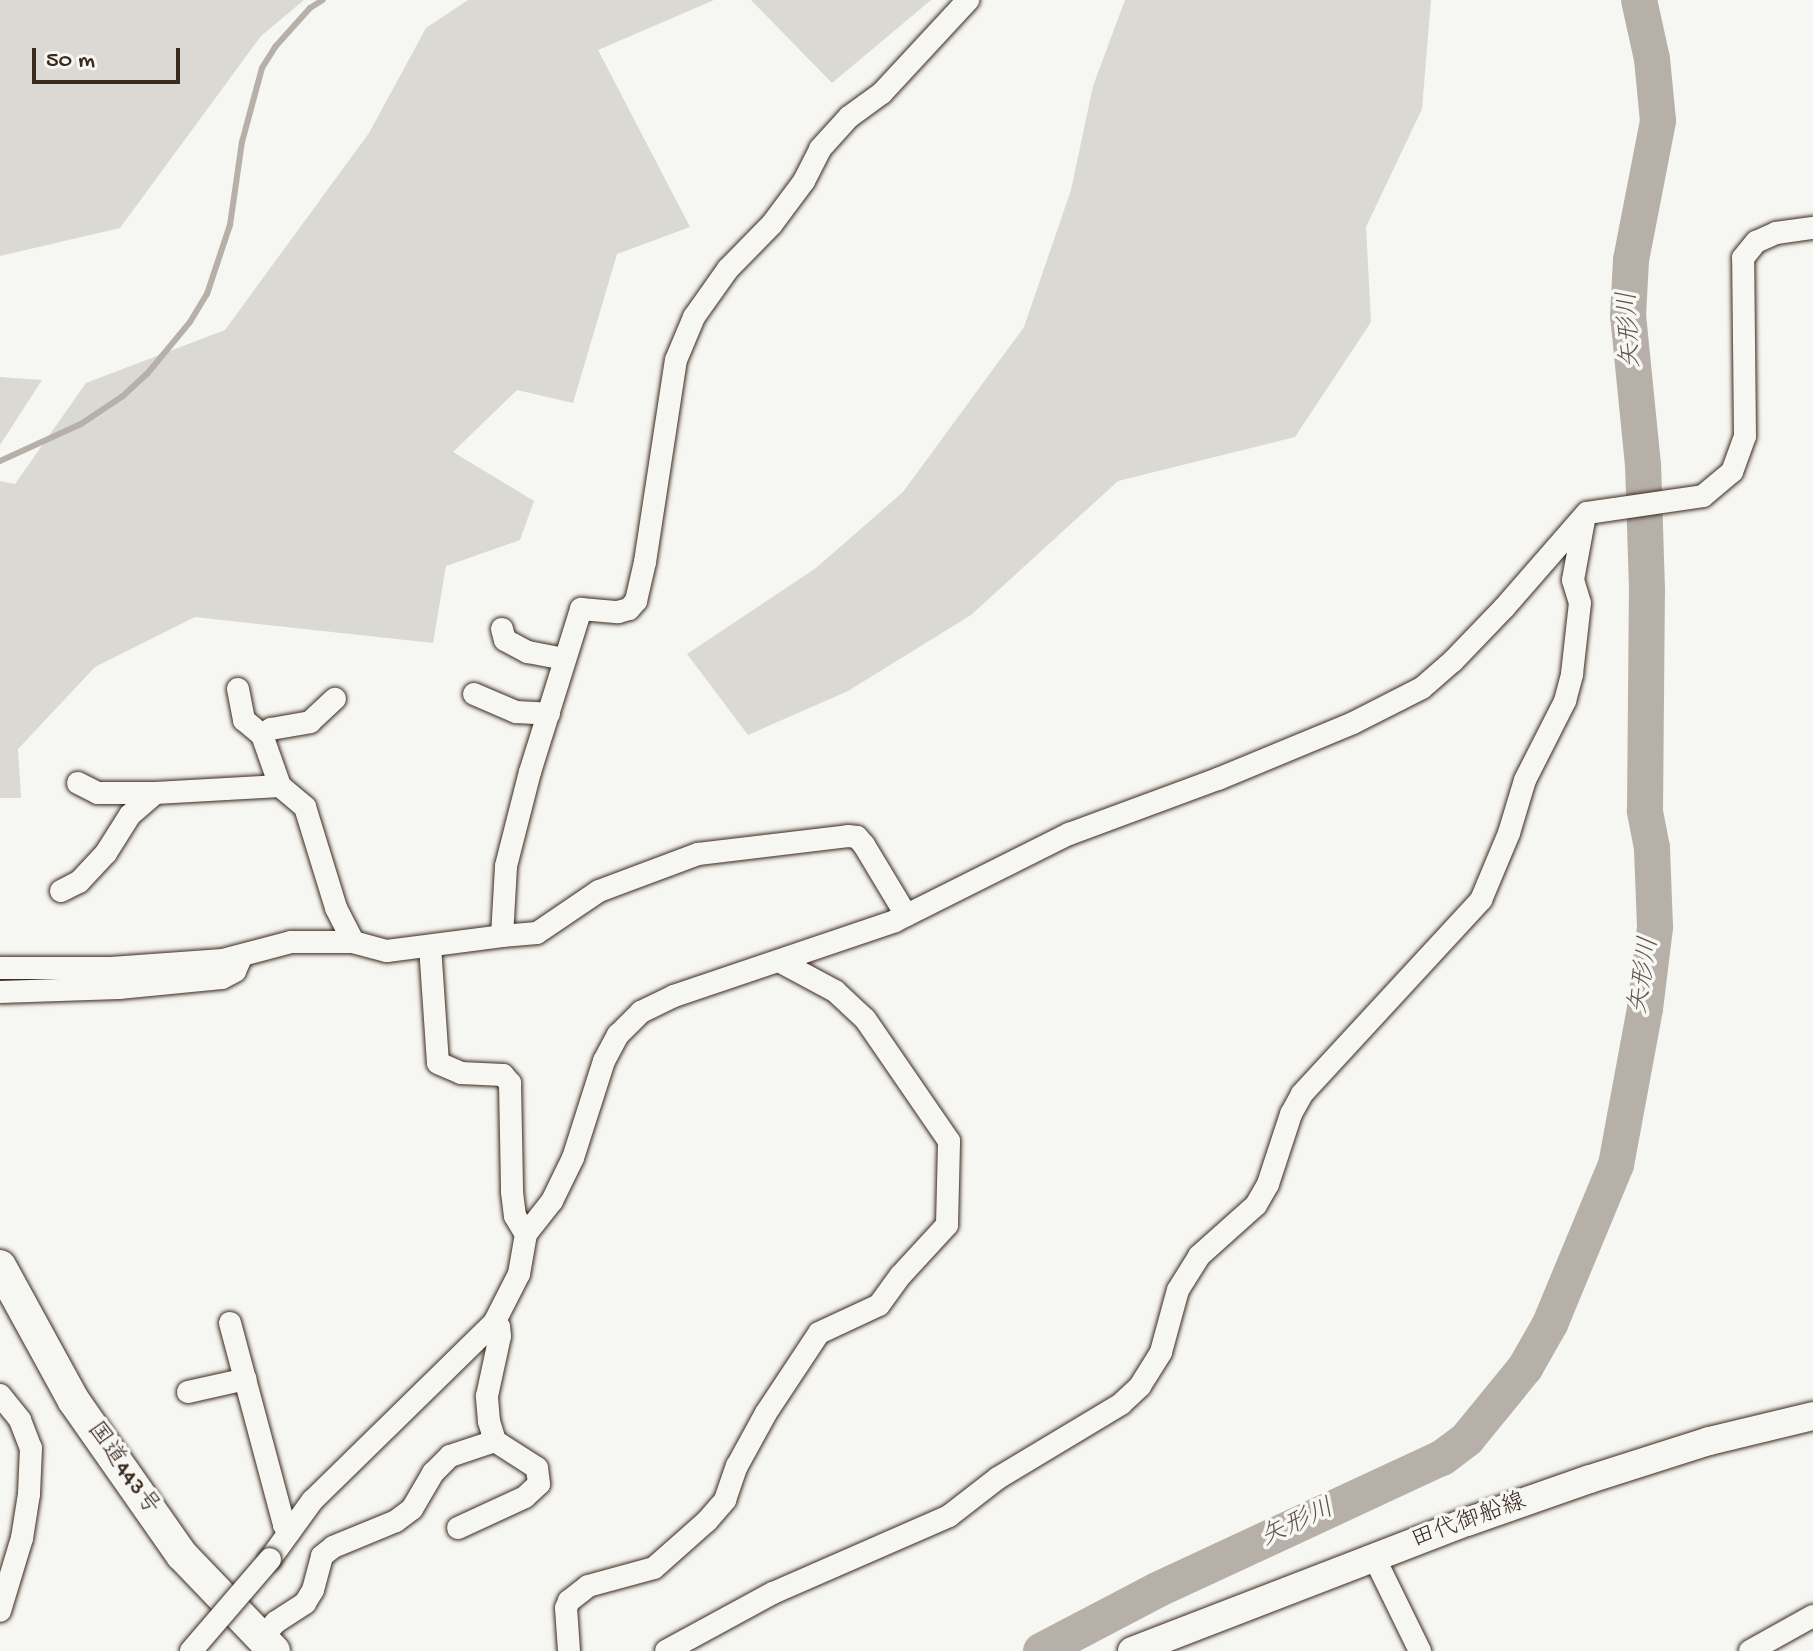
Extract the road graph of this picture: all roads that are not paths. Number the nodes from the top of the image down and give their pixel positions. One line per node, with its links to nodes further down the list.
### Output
1 (968, 0): 5 (street)
2 (1813, 228): 3 (street)
3 (1592, 514): 15 (street); 40 (street)
4 (502, 629): 5 (street)
5 (564, 659): 9 (street)
6 (238, 689): 10 (street)
7 (474, 694): 9 (street)
8 (335, 699): 10 (street)
9 (549, 714): 16 (street)
10 (262, 735): 12 (street)
11 (78, 783): 13 (street)
12 (280, 786): 13 (street); 17 (street)
13 (155, 793): 14 (street)
14 (61, 891)
15 (906, 915): 16 (street); 20 (street)
16 (502, 936): 18 (street)
17 (353, 942): 18 (street); 19 (street)
18 (430, 946): 23 (street)
19 (242, 955): 21 (street); 22 (street)
20 (781, 962): 23 (street); 39 (street)
21 (0, 968)
22 (0, 992)
23 (526, 1234): 26 (street)
24 (0, 1266): 37 (highway, 国道443号)
25 (230, 1323): 27 (street)
26 (494, 1323): 31 (street); 33 (street)
27 (246, 1379): 28 (street); 33 (street)
28 (188, 1392)
29 (0, 1395): 35 (street)
30 (1813, 1416): 34 (main road, 田代御船線)
31 (495, 1441): 32 (street); 37 (street)
32 (458, 1528)
33 (289, 1532): 38 (street, bridge)
34 (1374, 1557): 41 (main road, 田代御船線); 42 (street)
35 (0, 1611)
36 (1813, 1616): 43 (street)
37 (268, 1645)
38 (191, 1651)
39 (569, 1651)
40 (666, 1651)
41 (1132, 1651)
42 (1420, 1651)
43 (1750, 1651)

